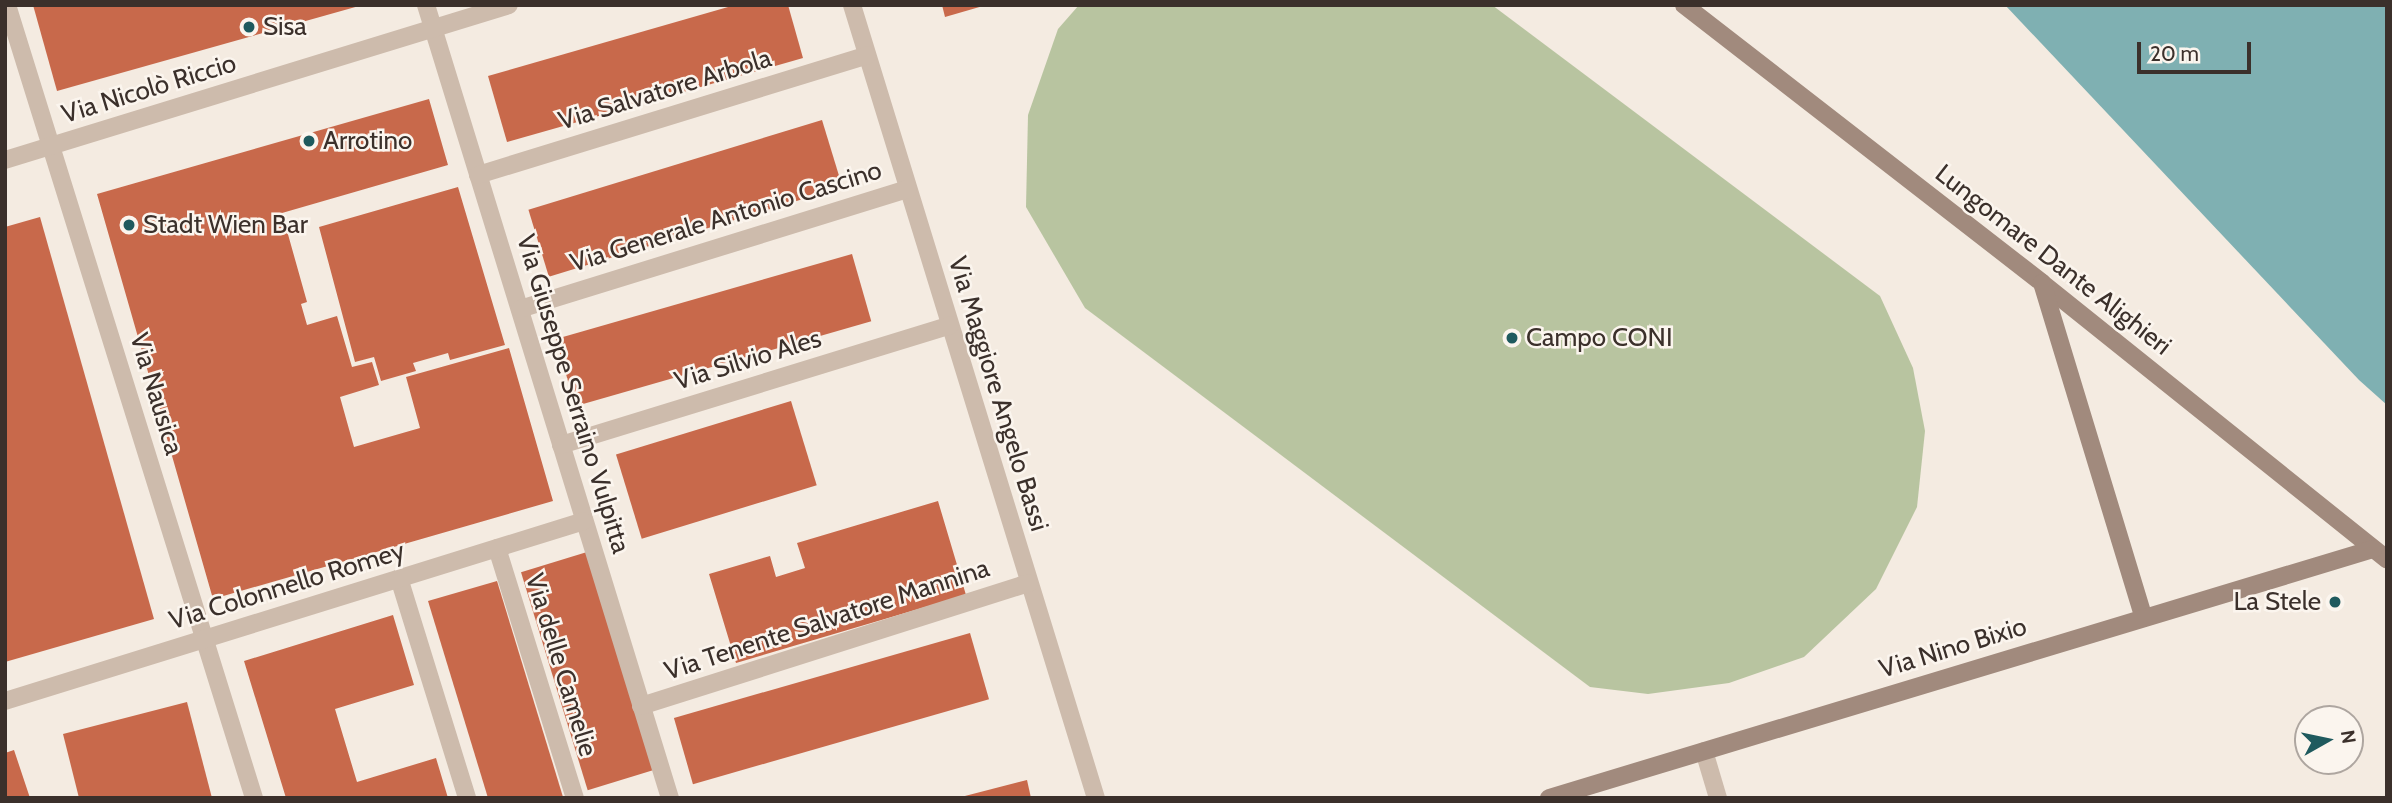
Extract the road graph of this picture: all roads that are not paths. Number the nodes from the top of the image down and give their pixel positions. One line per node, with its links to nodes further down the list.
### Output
1 (7, 5): 8 (street, Via Nausica)
2 (426, 5): 6 (street, Via Giuseppe Serraino Vulpitta)
3 (509, 5): 6 (street, Via Nicolò Riccio)
4 (852, 5): 7 (street, Via Maggiore Angelo Bassi)
5 (1684, 5): 12 (street, Lungomare Dante Alighieri)
6 (433, 29): 8 (street, Via Nicolò Riccio); 10 (street, Via Giuseppe Serraino Vulpitta)
7 (867, 55): 10 (street, Via Salvatore Arbola); 11 (street, Via Maggiore Angelo Bassi)
8 (51, 146): 9 (street, Via Nicolò Riccio); 22 (street, Via Nausica)
9 (5, 160)
10 (478, 175): 13 (street, Via Giuseppe Serraino Vulpitta)
11 (908, 189): 13 (street, Via Generale Antonio Cascino); 14 (street, Via Maggiore Angelo Bassi)
12 (2042, 283): 18 (street, Lungomare Dante Alighieri); 21 (street)
13 (520, 309): 15 (street, Via Giuseppe Serraino Vulpitta)
14 (950, 325): 15 (street, Via Silvio Ales); 20 (street, Via Maggiore Angelo Bassi)
15 (561, 445): 16 (street, Via Giuseppe Serraino Vulpitta)
16 (584, 521): 17 (street, Via Colonnello Romey); 24 (street, Via Giuseppe Serraino Vulpitta)
17 (497, 548): 19 (street, Via Colonnello Romey); 29 (street, Via delle Camelie)
18 (2380, 554): 21 (street, Via Nino Bixio)
19 (399, 578): 22 (street, Via Colonnello Romey); 28 (street)
20 (1029, 583): 24 (street, Via Tenente Salvatore Mannina); 30 (street, Via Maggiore Angelo Bassi)
21 (2144, 618): 25 (street, Via Nino Bixio)
22 (205, 639): 23 (street, Via Colonnello Romey); 27 (street, Via Nausica)
23 (5, 701)
24 (641, 706): 26 (street, Via Giuseppe Serraino Vulpitta)
25 (1704, 751): 31 (street, Via Nino Bixio); 32 (street)
26 (667, 797)
27 (254, 798)
28 (467, 798)
29 (575, 798)
30 (1096, 798)
31 (1549, 798)
32 (1717, 798)

